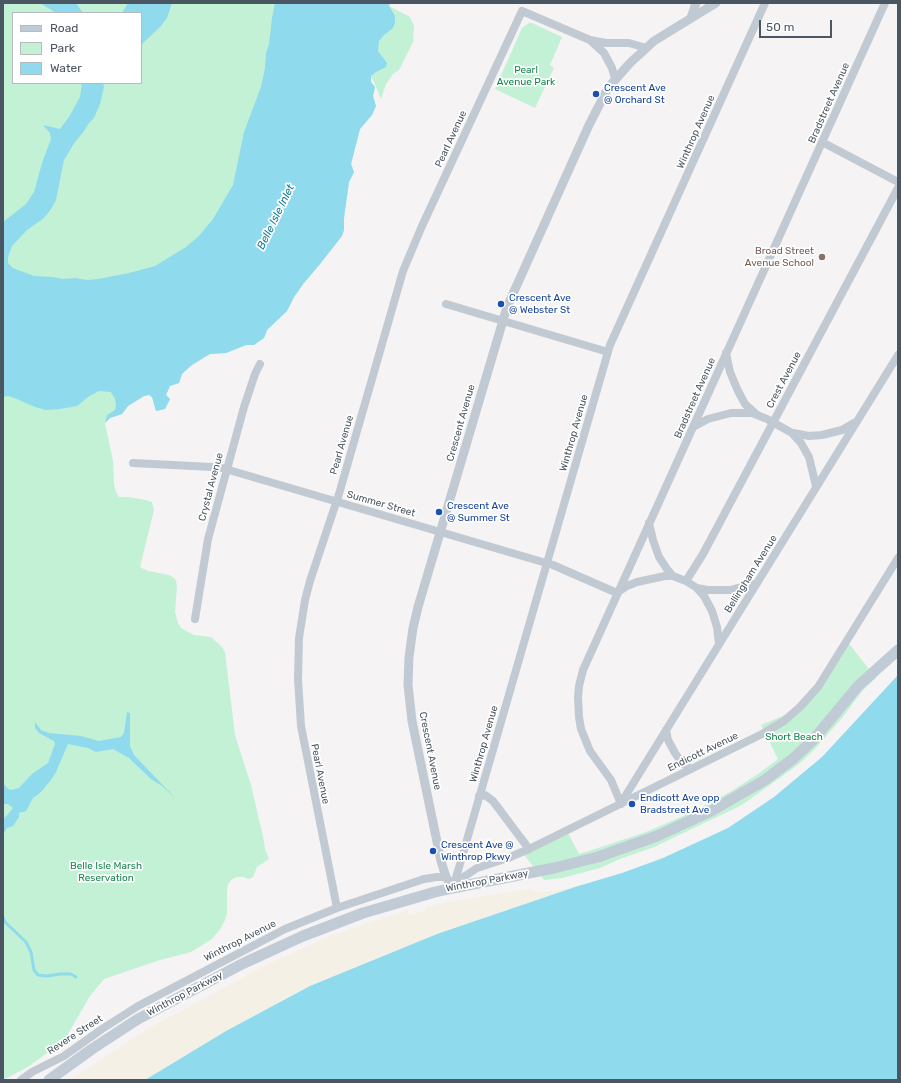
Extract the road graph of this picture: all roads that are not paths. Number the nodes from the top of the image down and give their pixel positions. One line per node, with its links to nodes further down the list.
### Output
1 (696, 3): 5 (street)
2 (716, 3): 5 (street, Crescent Avenue)
3 (765, 3): 14 (street, Winthrop Avenue)
4 (885, 3): 9 (street, Bradstreet Avenue)
5 (691, 18): 7 (street, Crescent Avenue)
6 (590, 40): 7 (street); 8 (street); 26 (street, Pearl Avenue)
7 (646, 48): 8 (street, Crescent Avenue)
8 (615, 79): 13 (street, Crescent Avenue)
9 (822, 142): 10 (street); 15 (street, Bradstreet Avenue)
10 (898, 182)
11 (898, 188): 19 (street, Crest Avenue)
12 (446, 304): 13 (street)
13 (503, 320): 14 (street); 28 (street, Crescent Avenue)
14 (608, 352): 30 (street, Winthrop Avenue)
15 (726, 353): 18 (street); 21 (street, Bradstreet Avenue)
16 (898, 355): 20 (street, Bellingham Avenue)
17 (260, 364): 24 (street, Crystal Avenue)
18 (757, 414): 19 (street); 21 (street)
19 (773, 422): 22 (street); 32 (street, Crest Avenue)
20 (856, 422): 22 (street); 25 (street, Bellingham Avenue)
21 (693, 427): 27 (street, Bradstreet Avenue)
22 (792, 433): 25 (street)
23 (133, 463): 24 (street, Summer Street)
24 (226, 470): 26 (street, Summer Street); 36 (street, Crystal Avenue)
25 (816, 486): 33 (street, Bellingham Avenue)
26 (336, 502): 28 (street, Summer Street); 46 (street, Pearl Avenue)
27 (649, 523): 31 (street); 35 (street, Bradstreet Avenue)
28 (440, 532): 30 (street, Summer Street); 44 (street, Crescent Avenue)
29 (898, 558): 40 (street, Endicott Avenue)
30 (547, 563): 35 (street, Summer Street); 41 (street, Winthrop Avenue)
31 (673, 576): 32 (street); 35 (street)
32 (686, 581): 34 (street)
33 (756, 583): 34 (street); 37 (street, Bellingham Avenue)
34 (697, 588): 37 (street)
35 (617, 593): 42 (street, Bradstreet Avenue)
36 (195, 619)
37 (719, 644): 39 (street, Bellingham Avenue)
38 (898, 650): 45 (main road, Winthrop Parkway)
39 (666, 730): 40 (street); 42 (street, Bellingham Avenue)
40 (691, 769): 42 (street, Endicott Avenue)
41 (479, 796): 43 (street); 45 (street, Winthrop Avenue)
42 (621, 804): 43 (street, Endicott Avenue)
43 (528, 849): 45 (street, Endicott Avenue)
44 (446, 877): 45 (street, Crescent Avenue); 46 (street, Winthrop Avenue)
45 (453, 888): 49 (main road, Winthrop Parkway)
46 (337, 908): 47 (street, Winthrop Avenue)
47 (119, 1018): 48 (street, Revere Street)
48 (21, 1080)
49 (49, 1080)

